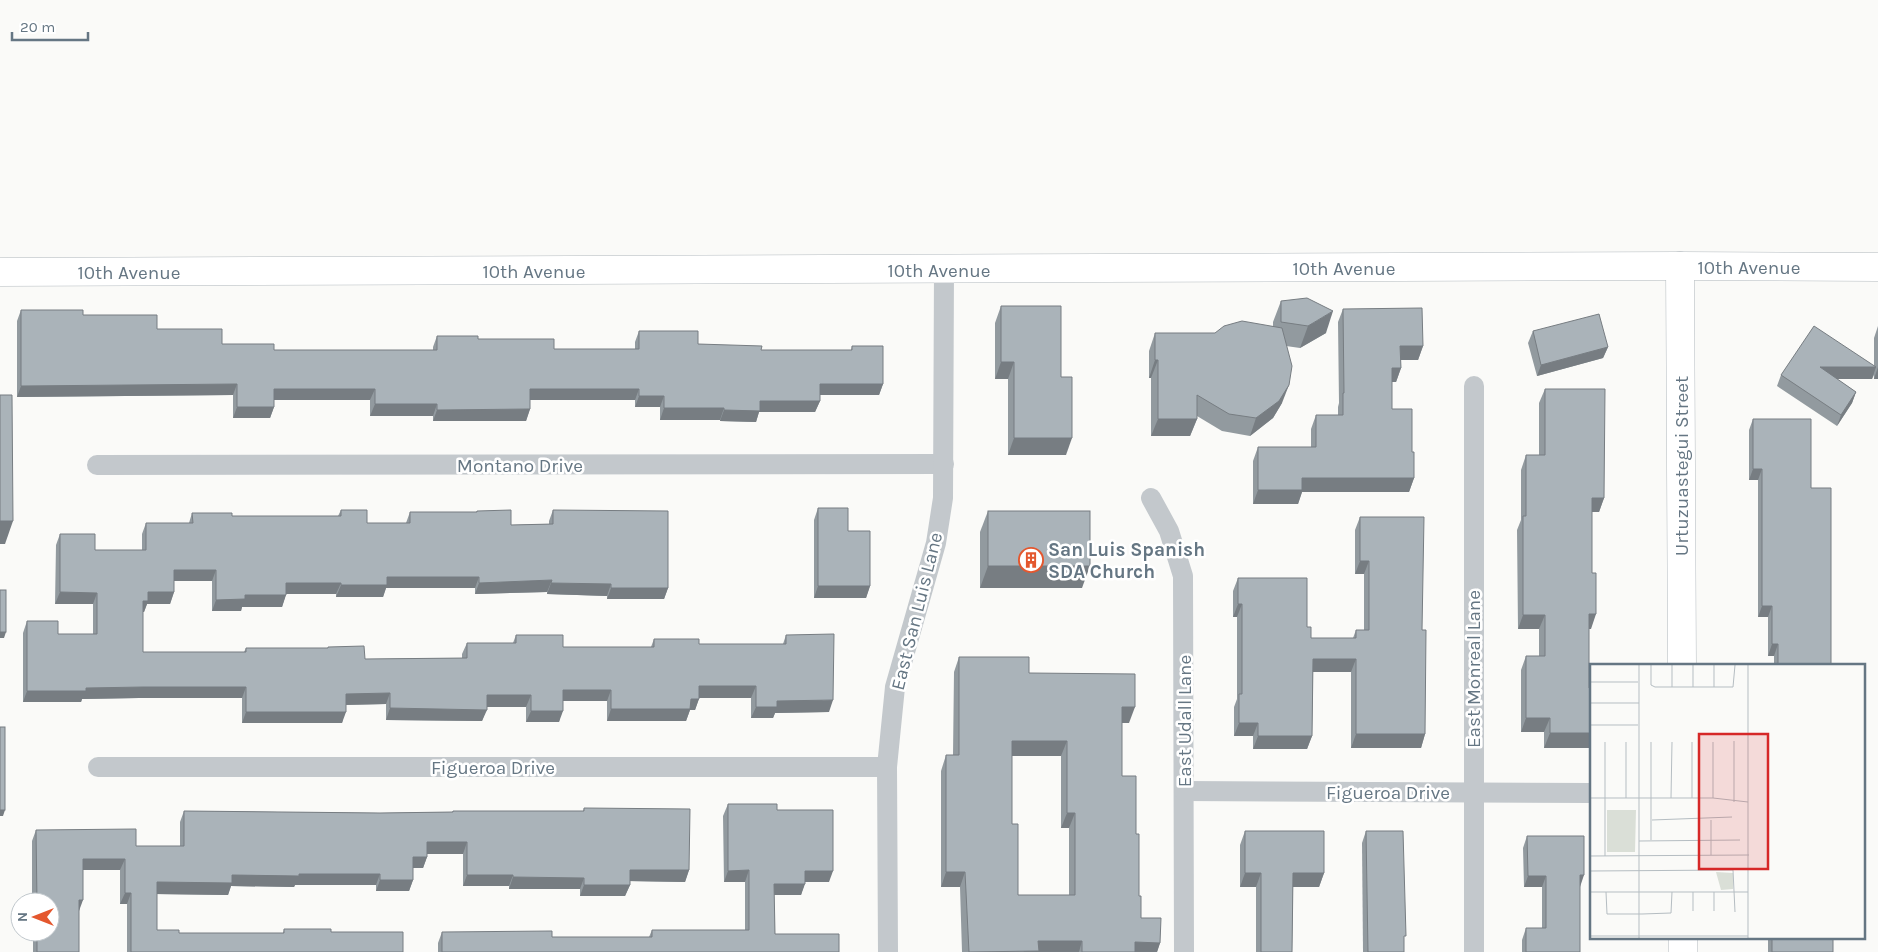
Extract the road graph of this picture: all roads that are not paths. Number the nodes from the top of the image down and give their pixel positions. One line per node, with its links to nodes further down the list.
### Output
1 (1680, 266): 2 (main road, 10th Avenue); 3 (main road, 10th Avenue); 9 (main road, Urtuzuastegui Street)
2 (1878, 268)
3 (944, 270): 4 (main road, 10th Avenue); 6 (street, East San Luis Lane)
4 (0, 272)
5 (1474, 386): 13 (street, East Monreal Lane)
6 (944, 464): 7 (street, Montano Drive); 11 (street, East San Luis Lane)
7 (97, 465)
8 (1151, 498): 12 (street, East Udall Lane)
9 (1682, 664)
10 (98, 767): 11 (street, Figueroa Drive)
11 (887, 767): 15 (street, East San Luis Lane)
12 (1184, 791): 13 (street, Figueroa Drive); 16 (street, East Udall Lane)
13 (1473, 792): 14 (street, Figueroa Drive); 17 (street, East Monreal Lane)
14 (1590, 793)
15 (888, 952)
16 (1184, 952)
17 (1474, 952)

